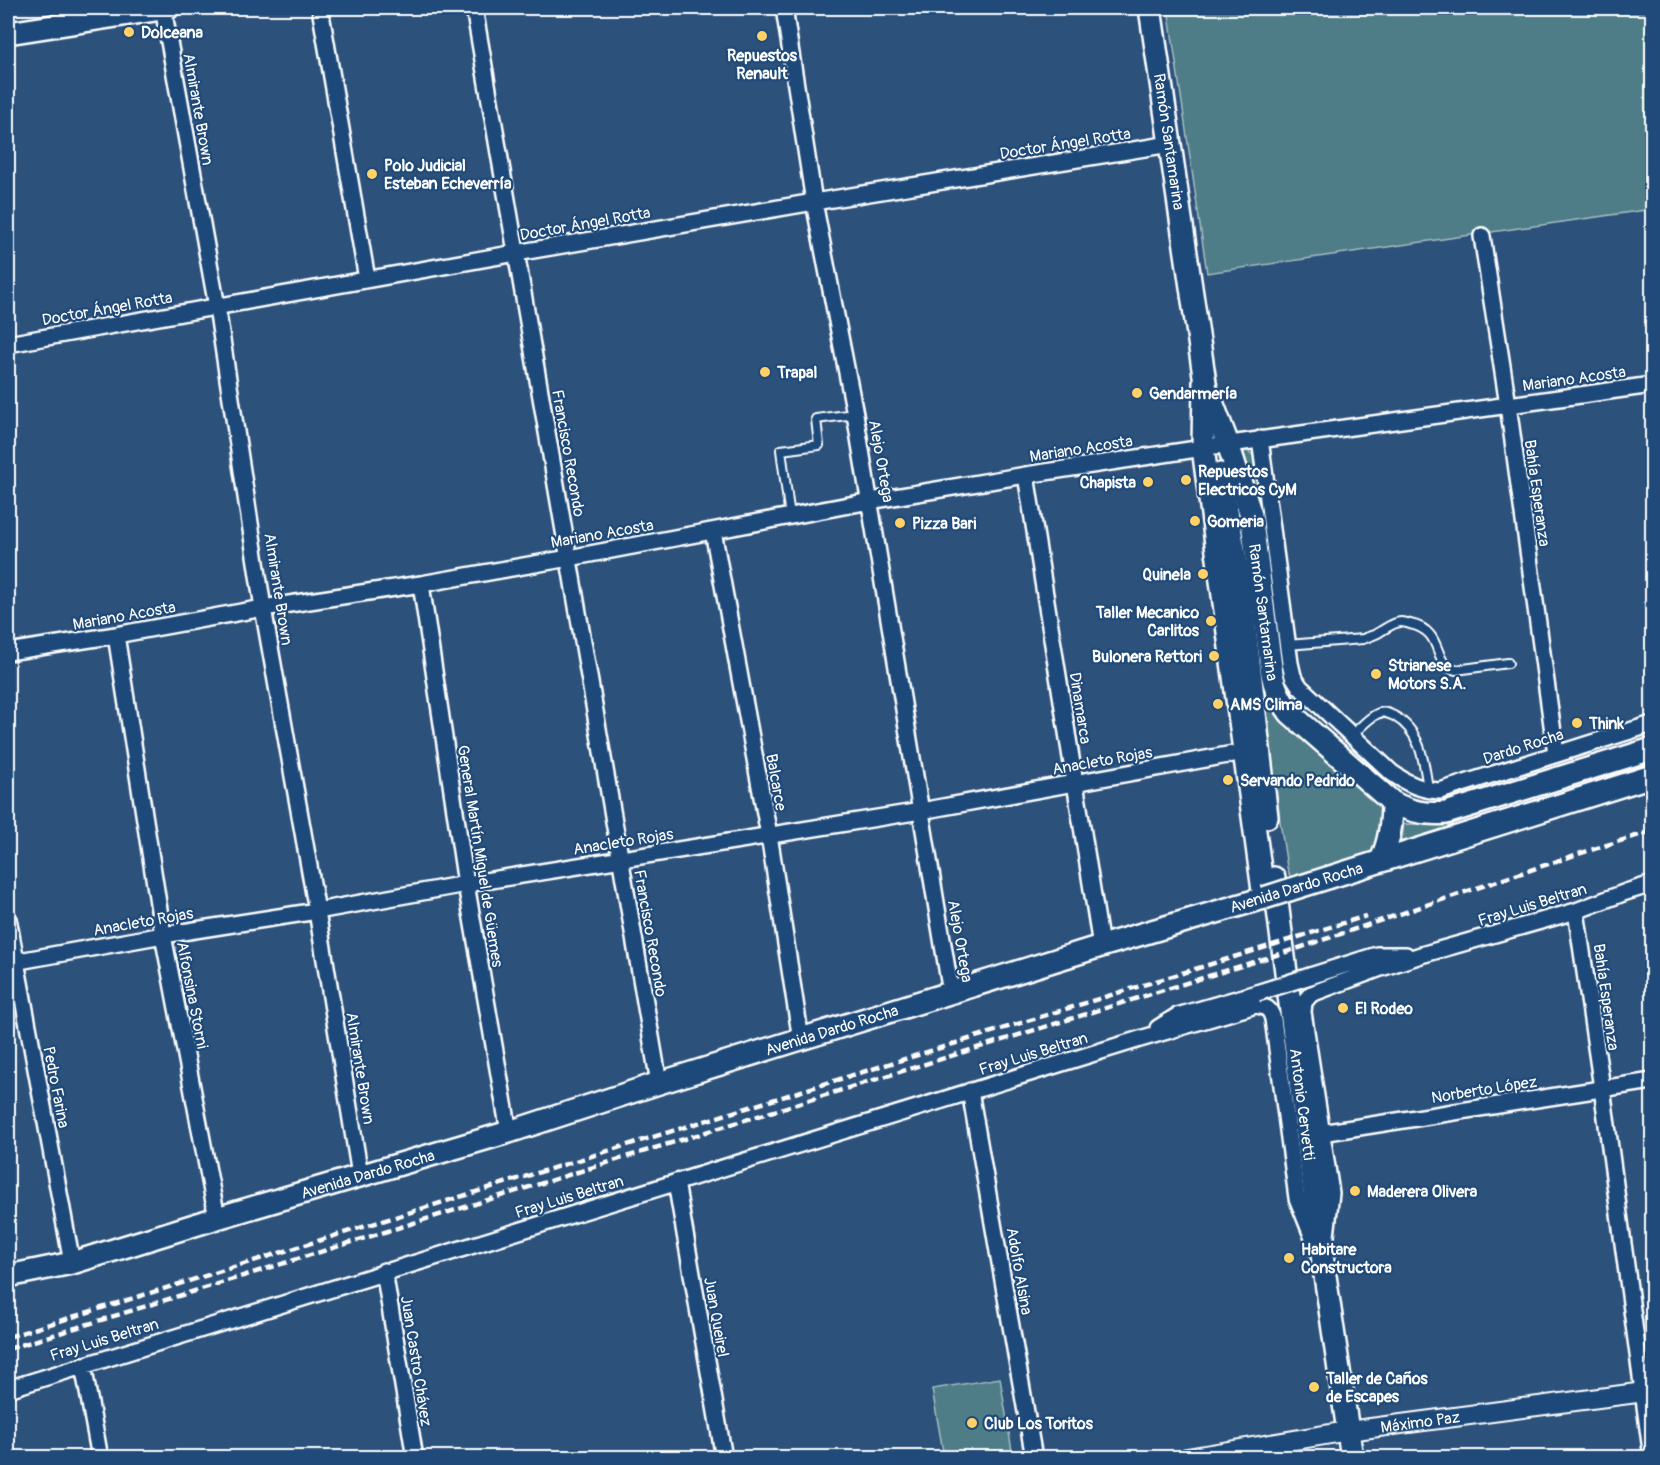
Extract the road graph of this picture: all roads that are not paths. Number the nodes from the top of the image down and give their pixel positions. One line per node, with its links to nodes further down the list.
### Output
1 (165, 8): 6 (main road); 12 (street, Almirante Brown)
2 (320, 8): 11 (street)
3 (474, 8): 10 (street, Francisco Recondo)
4 (784, 8): 8 (street, Alejo Ortega)
5 (1150, 8): 7 (main road, Ramón Santamarina)
6 (8, 33)
7 (1170, 144): 8 (street, Doctor Ángel Rotta); 18 (main road, Ramón Santamarina)
8 (814, 202): 10 (street, Doctor Ángel Rotta); 16 (street, Alejo Ortega)
9 (1482, 236): 15 (street, Bahía Esperanza)
10 (516, 253): 11 (street, Doctor Ángel Rotta); 23 (street, Francisco Recondo)
11 (367, 279): 12 (street, Doctor Ángel Rotta)
12 (217, 307): 13 (street, Doctor Ángel Rotta); 25 (street, Almirante Brown)
13 (8, 344)
14 (1653, 385): 15 (street, Mariano Acosta)
15 (1508, 405): 17 (street, Mariano Acosta); 34 (street, Bahía Esperanza)
16 (855, 414): 20 (street, Alejo Ortega); 21 (lane)
17 (1260, 439): 18 (street, Mariano Acosta); 27 (street, Ramón Santamarina)
18 (1216, 446): 19 (street, Mariano Acosta); 33 (main road, Ramón Santamarina); 39 (main road, Ramón Santamarina); 52 (main road, Ramón Santamarina)
19 (1026, 475): 20 (street, Mariano Acosta); 37 (street, Dinamarca)
20 (870, 501): 21 (street, Mariano Acosta); 40 (street, Alejo Ortega)
21 (790, 517): 22 (street, Mariano Acosta)
22 (713, 531): 23 (street, Mariano Acosta); 41 (street, Balcarce)
23 (569, 558): 24 (street, Mariano Acosta); 42 (street, Francisco Recondo)
24 (421, 584): 25 (street, Mariano Acosta); 44 (street, General Martín Miguel de Güemes)
25 (263, 608): 26 (street, Mariano Acosta); 47 (street, Almirante Brown)
26 (116, 635): 28 (street, Mariano Acosta); 50 (street, Alfonsina Storni)
27 (1287, 645): 29 (lane); 31 (street, Ramón Santamarina)
28 (8, 652)
29 (1508, 663)
30 (1653, 724): 34 (street, Dardo Rocha)
31 (1352, 735): 36 (street, Ramón Santamarina); 38 (lane)
32 (1653, 749): 39 (main road)
33 (1244, 752): 37 (street, Anacleto Rojas); 46 (main road, Ramón Santamarina)
34 (1556, 754): 38 (street, Dardo Rocha)
35 (1653, 776): 43 (main road, Avenida Dardo Rocha)
36 (1405, 782): 38 (street, Dardo Rocha)
37 (1074, 783): 40 (street, Anacleto Rojas); 51 (street, Dinamarca)
38 (1428, 791)
39 (1392, 802): 43 (main road)
40 (921, 811): 41 (street, Anacleto Rojas); 55 (street, Alejo Ortega)
41 (769, 835): 42 (street, Anacleto Rojas); 59 (street, Balcarce)
42 (620, 860): 44 (street, Anacleto Rojas); 61 (street, Francisco Recondo)
43 (1381, 861): 46 (main road, Avenida Dardo Rocha, bridge)
44 (466, 884): 47 (street, Anacleto Rojas); 64 (street, General Martín Miguel de Güemes)
45 (1653, 884): 48 (street, Fray Luis Beltran)
46 (1264, 898): 51 (main road, Avenida Dardo Rocha)
47 (316, 911): 50 (street, Anacleto Rojas); 66 (street, Almirante Brown)
48 (1576, 911): 53 (street, Fray Luis Beltran); 62 (street, Bahía Esperanza)
49 (8, 918): 54 (street, Pedro Farina)
50 (164, 935): 54 (street, Anacleto Rojas); 68 (street, Alfonsina Storni)
51 (1101, 946): 55 (main road, Avenida Dardo Rocha)
52 (1282, 948): 69 (main road, Antonio Cervetti)
53 (1421, 955): 56 (street, Fray Luis Beltran); 58 (street, Fray Luis Beltran, bridge)
54 (11, 962): 70 (street, Pedro Farina)
55 (951, 993): 59 (main road, Avenida Dardo Rocha)
56 (1311, 994): 65 (street, Antonio Cervetti)
57 (1266, 1007): 58 (street, Fray Luis Beltran); 69 (street, Antonio Cervetti)
58 (1140, 1039): 63 (street, Fray Luis Beltran)
59 (801, 1040): 61 (main road, Avenida Dardo Rocha)
60 (1653, 1081): 62 (street, Norberto López)
61 (659, 1083): 64 (main road, Avenida Dardo Rocha)
62 (1602, 1088): 65 (street, Norberto López); 75 (street, Bahía Esperanza)
63 (970, 1091): 67 (street, Fray Luis Beltran); 80 (street, Adolfo Alsina)
64 (509, 1132): 66 (main road, Avenida Dardo Rocha)
65 (1321, 1133): 69 (street, Antonio Cervetti)
66 (360, 1175): 68 (main road, Avenida Dardo Rocha)
67 (676, 1182): 71 (street, Fray Luis Beltran); 79 (street, Juan Queirel)
68 (217, 1218): 70 (main road, Avenida Dardo Rocha)
69 (1323, 1262): 76 (main road, Antonio Cervetti)
70 (72, 1263): 72 (main road, Avenida Dardo Rocha)
71 (384, 1271): 73 (street, Fray Luis Beltran); 78 (street, Juan Castro Chávez)
72 (8, 1276)
73 (83, 1365): 74 (street, Fray Luis Beltran); 77 (street)
74 (8, 1389)
75 (1648, 1391): 76 (street, Máximo Paz); 83 (street, Bahía Esperanza)
76 (1348, 1431): 81 (street, Máximo Paz); 82 (main road, Antonio Cervetti)
77 (100, 1458)
78 (415, 1458)
79 (724, 1458)
80 (1034, 1458)
81 (1186, 1458)
82 (1352, 1458)
83 (1652, 1458)

